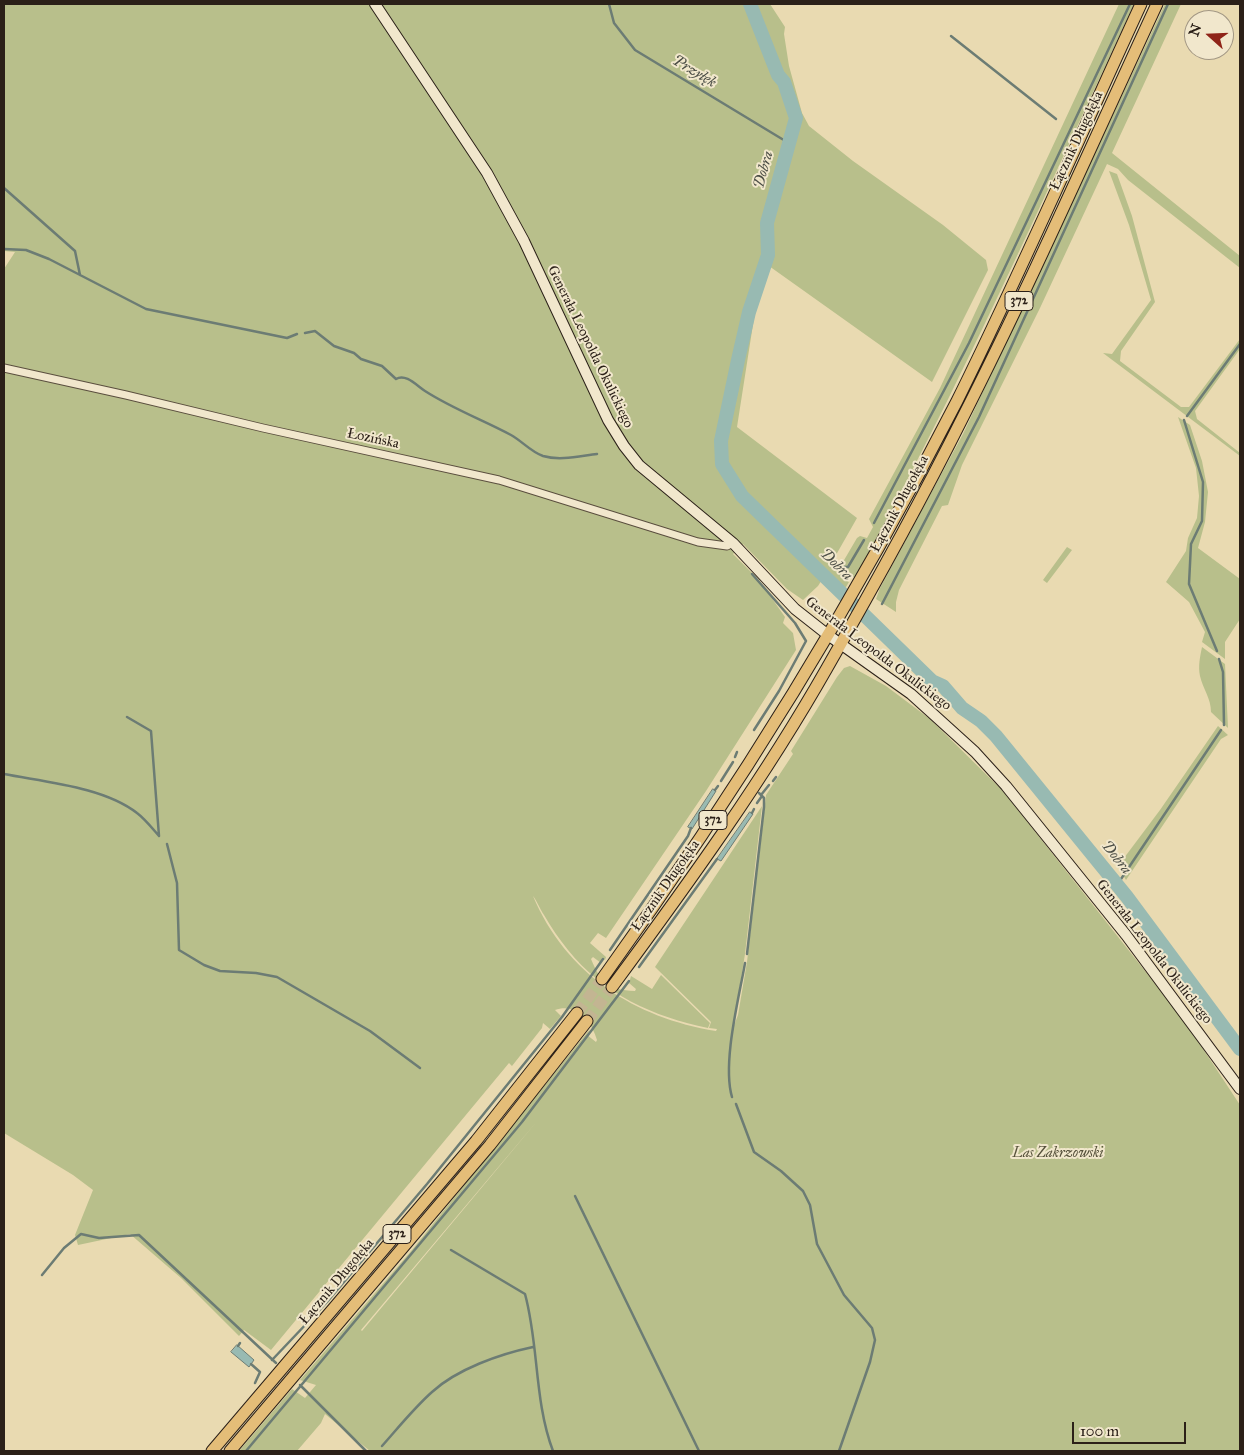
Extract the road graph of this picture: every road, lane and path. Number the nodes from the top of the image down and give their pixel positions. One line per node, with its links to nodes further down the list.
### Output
1 (375, 4): 5 (street, Generała Leopolda Okulickiego)
2 (1142, 4): 6 (main road, Łącznik Długołęka / 372)
3 (1157, 4): 7 (main road, Łącznik Długołęka / 372)
4 (4, 368): 5 (street, Łozińska)
5 (733, 543): 6 (street, Generała Leopolda Okulickiego)
6 (828, 635): 7 (street, Generała Leopolda Okulickiego); 8 (main road, Łącznik Długołęka / 372)
7 (840, 644): 9 (main road, Łącznik Długołęka / 372); 12 (street, Generała Leopolda Okulickiego)
8 (602, 979)
9 (612, 987)
10 (576, 1013): 13 (main road, Łącznik Długołęka / 372)
11 (587, 1021): 14 (main road, Łącznik Długołęka / 372)
12 (1240, 1089)
13 (212, 1451)
14 (230, 1451)

